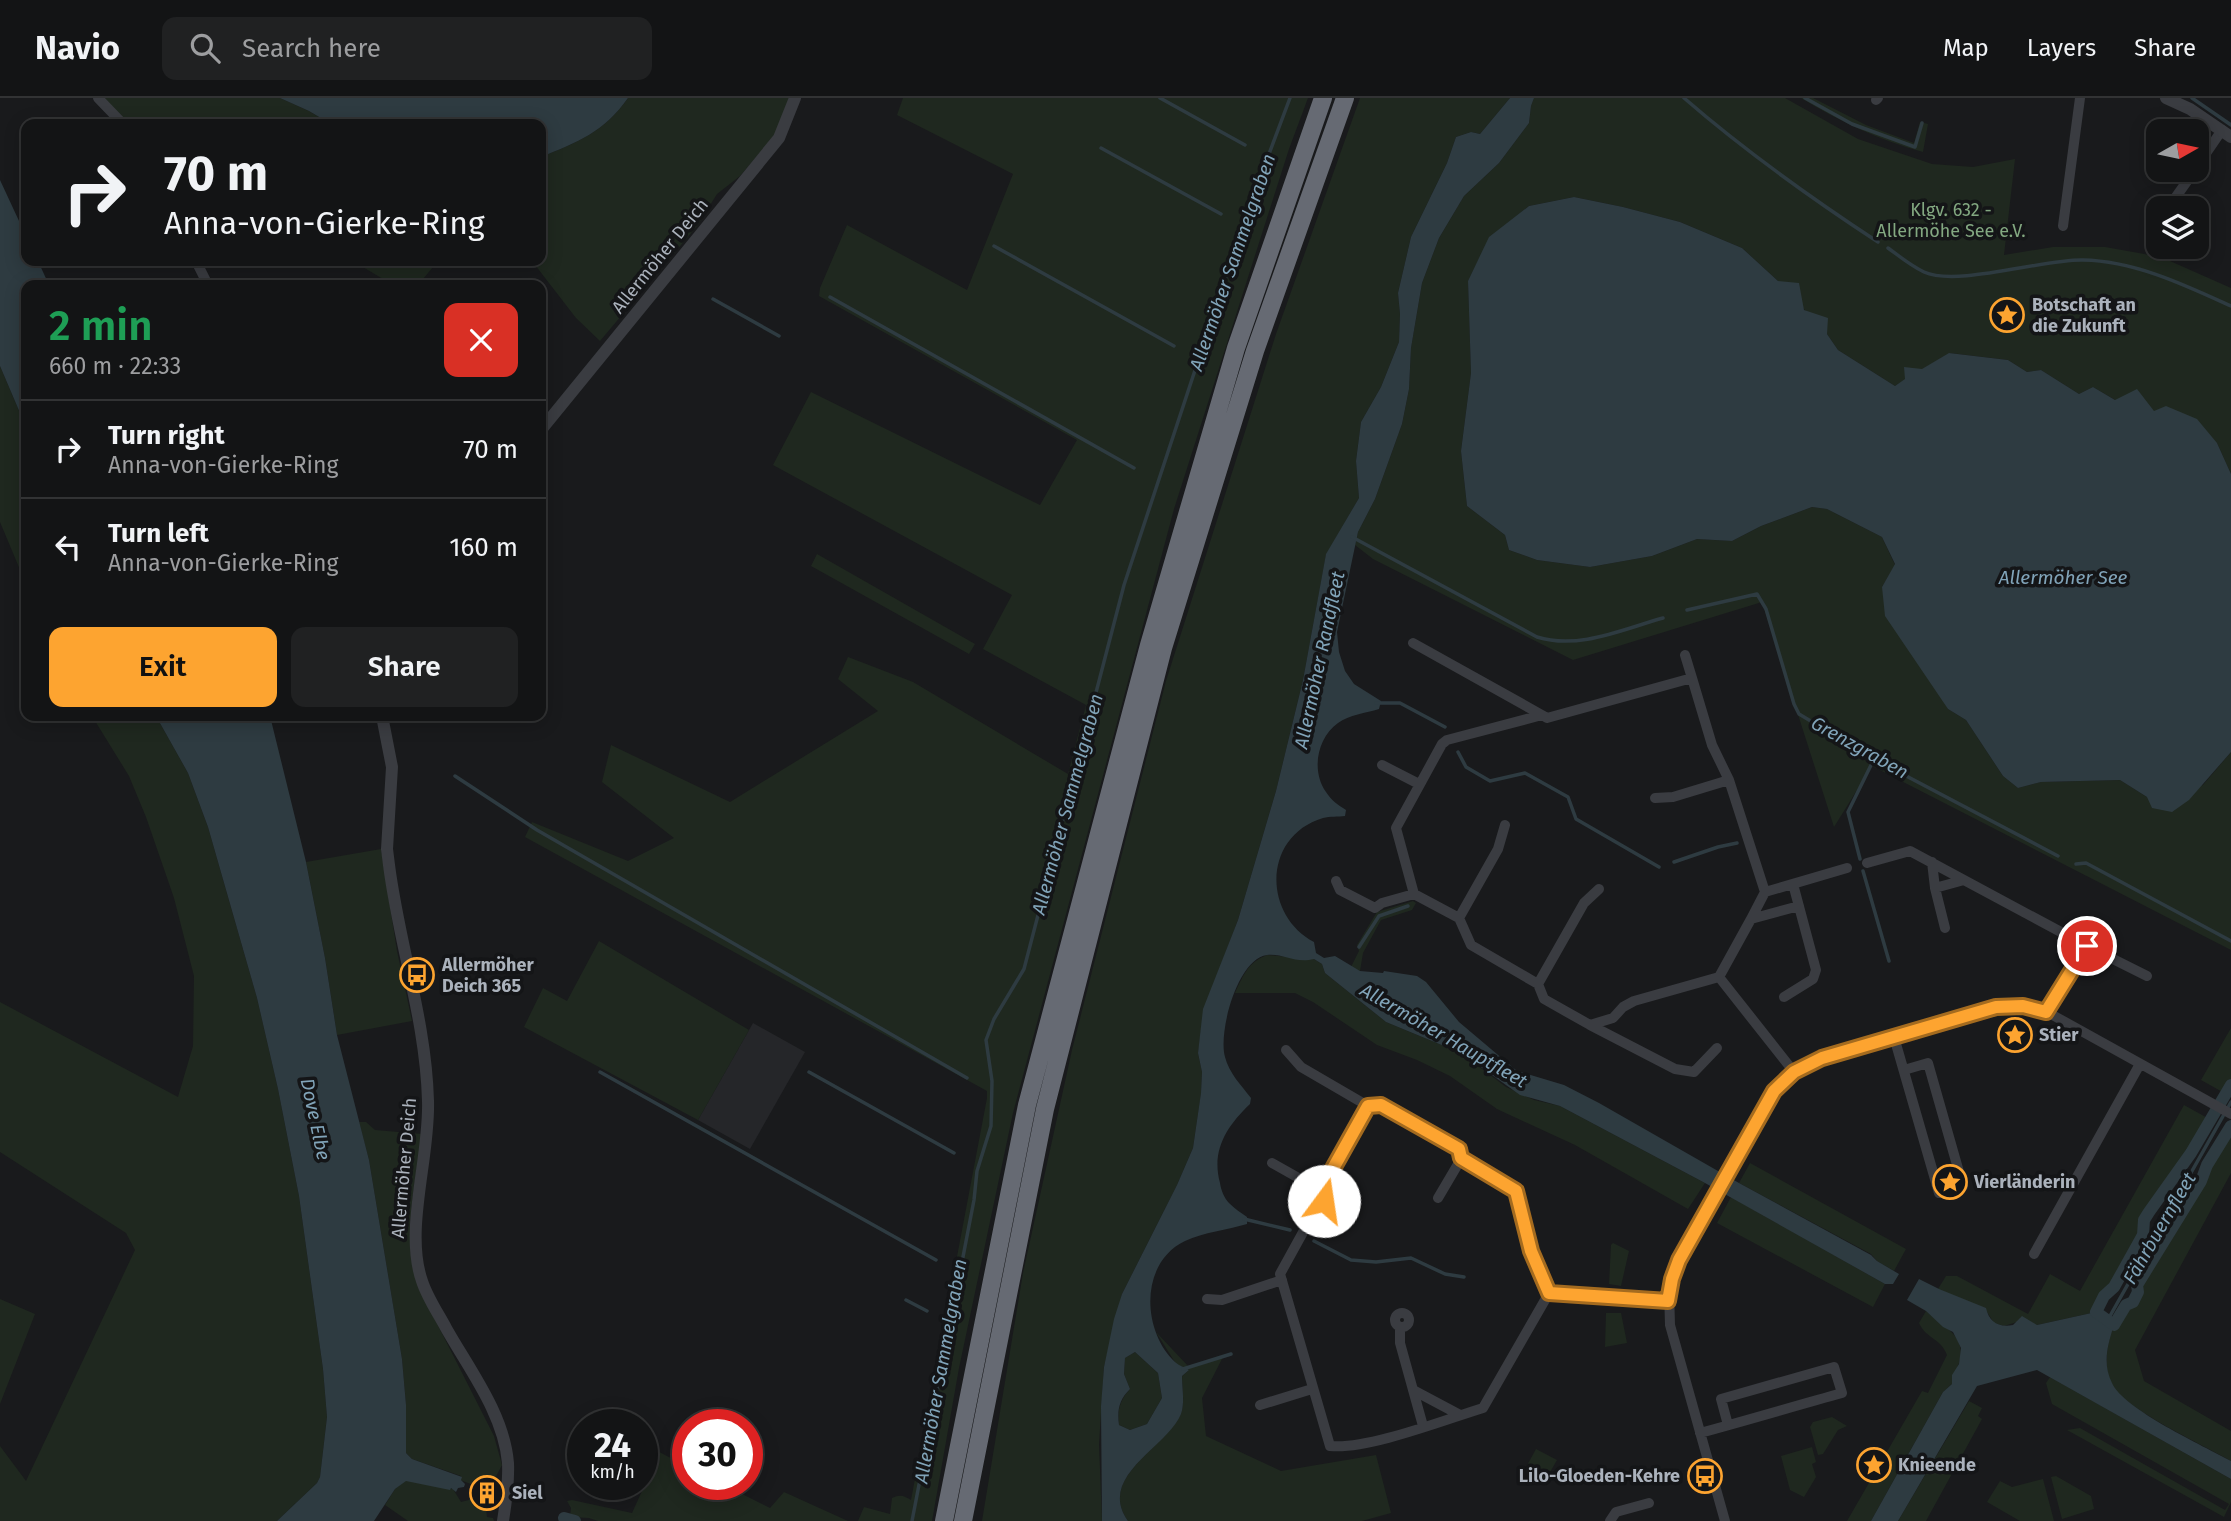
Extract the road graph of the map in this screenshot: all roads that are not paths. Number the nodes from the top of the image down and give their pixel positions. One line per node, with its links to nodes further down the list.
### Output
1 (97, 98): 7 (street)
2 (795, 98): 11 (street, Allermöher Deich)
3 (1323, 98): 70 (highway)
4 (1345, 98): 71 (highway)
5 (2080, 98): 10 (street)
6 (2166, 98): 8 (street)
7 (118, 119)
8 (2227, 134): 9 (street)
9 (2209, 154)
10 (2063, 226)
11 (546, 424)
12 (1413, 643): 15 (street)
13 (1685, 654): 14 (street)
14 (1692, 678): 15 (street); 18 (street)
15 (1542, 716): 19 (street)
16 (383, 721): 69 (street, Allermöher Deich)
17 (1382, 765): 19 (street)
18 (1729, 780): 20 (street); 30 (street)
19 (1419, 784): 31 (street)
20 (1655, 797)
21 (1505, 825): 33 (street)
22 (1932, 862): 23 (street); 25 (street); 28 (street)
23 (1867, 863)
24 (1847, 868): 27 (street)
25 (1964, 880): 28 (street); 36 (street)
26 (1336, 881): 31 (street)
27 (1793, 884): 30 (street); 32 (street)
28 (1935, 888): 35 (street)
29 (1599, 889): 39 (street)
30 (1765, 892): 34 (street)
31 (1414, 894): 33 (street)
32 (1799, 906): 34 (street); 40 (street)
33 (1459, 918): 39 (street)
34 (1751, 919): 38 (street)
35 (1945, 928)
36 (2087, 946): 37 (street); 41 (street)
37 (2147, 976)
38 (1719, 977): 42 (street); 48 (street)
39 (1538, 984): 42 (street)
40 (1784, 997)
41 (2046, 1012): 43 (street); 46 (street)
42 (1590, 1025): 44 (street)
43 (1894, 1037): 47 (street); 48 (street)
44 (1717, 1048)
45 (1286, 1050): 49 (street)
46 (2140, 1064): 50 (street); 55 (street)
47 (1903, 1070): 47 (street)
48 (1794, 1072): 59 (street)
49 (1368, 1106): 51 (street); 53 (street)
50 (2231, 1114)
51 (1461, 1158): 54 (street); 57 (street)
52 (1272, 1163): 53 (street)
53 (1321, 1190): 56 (street)
54 (1438, 1198)
55 (2034, 1254)
56 (1282, 1280): 58 (street); 61 (street)
57 (1549, 1293): 59 (street); 64 (street)
58 (1207, 1299)
59 (1668, 1301): 67 (street)
60 (1401, 1327): 62 (street)
61 (1312, 1389): 63 (street); 66 (street)
62 (1413, 1390): 64 (street); 66 (street)
63 (1260, 1405)
64 (1460, 1415): 66 (street)
65 (1728, 1425): 65 (street); 67 (street)
66 (1423, 1426)
67 (1700, 1433): 73 (street)
68 (1649, 1503): 72 (street)
69 (503, 1521)
70 (944, 1521)
71 (963, 1521)
72 (1610, 1521)
73 (1725, 1521)

